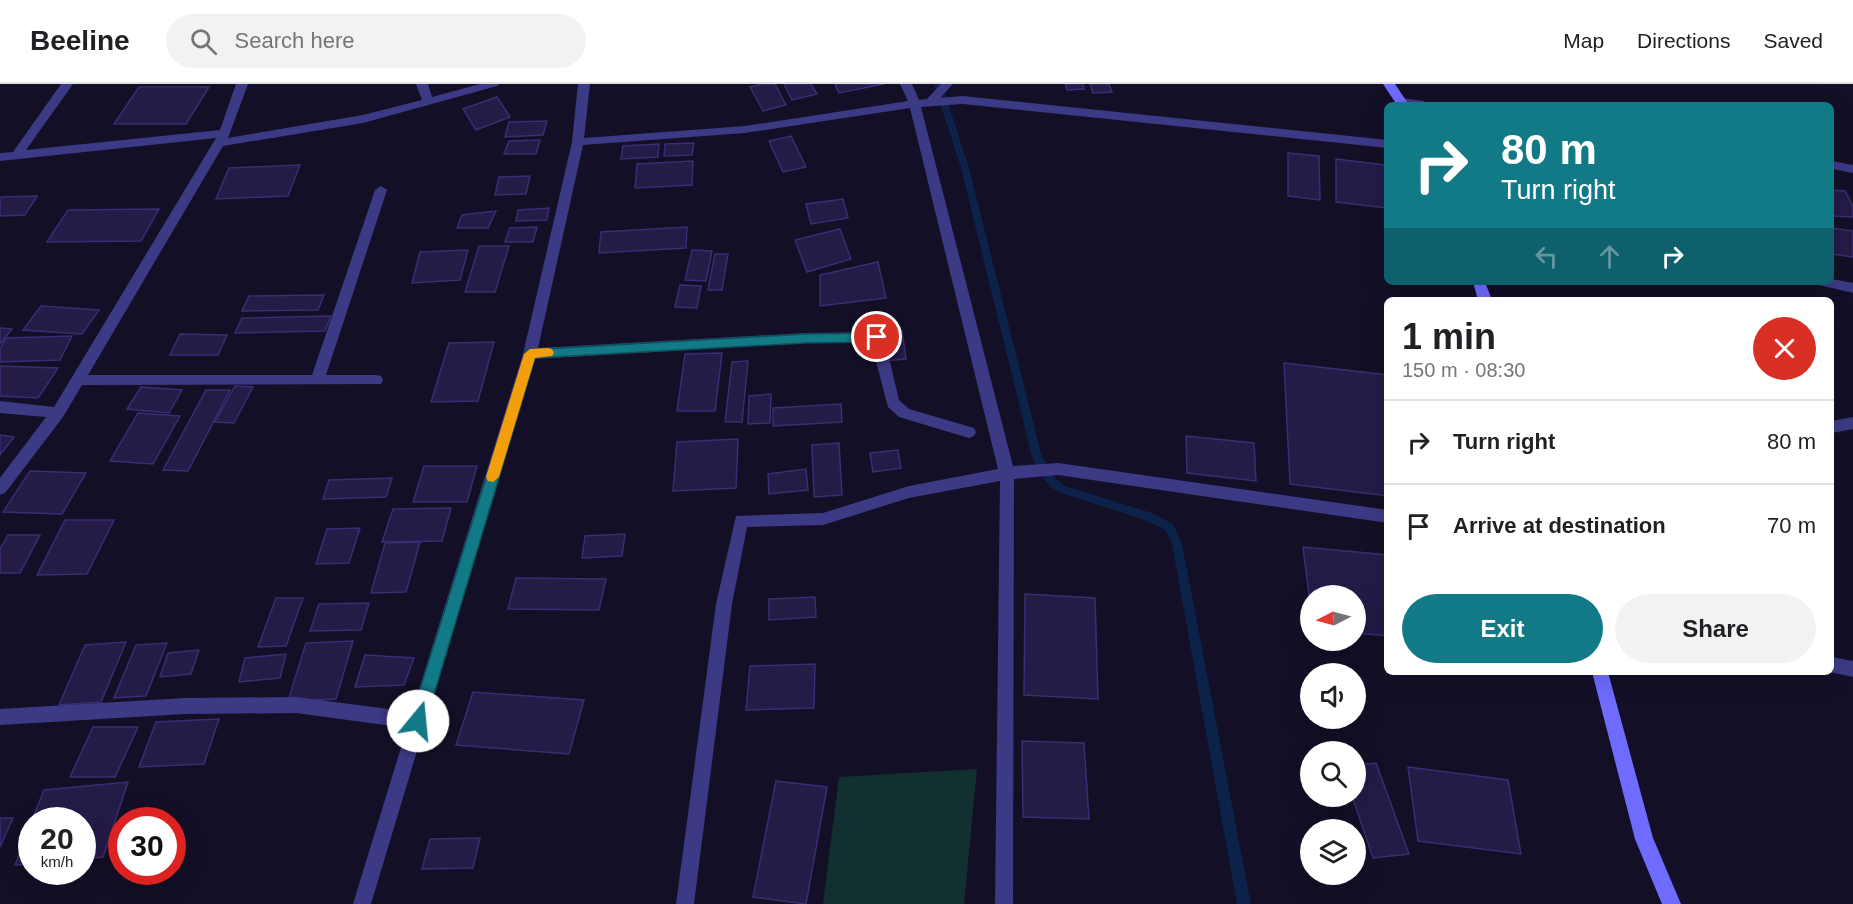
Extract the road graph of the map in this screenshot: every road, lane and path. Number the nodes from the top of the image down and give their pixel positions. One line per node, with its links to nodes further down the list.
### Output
1 (67, 84): 17 (street)
2 (242, 84): 13 (street)
3 (422, 84): 10 (street)
4 (493, 84): 10 (street)
5 (584, 84): 14 (street)
6 (906, 84): 11 (street)
7 (947, 84): 9 (street)
8 (1389, 84): 12 (street)
9 (931, 100): 11 (street); 15 (street)
10 (428, 102): 13 (street)
11 (914, 102): 14 (street); 32 (street)
12 (1402, 102)
13 (222, 138): 17 (street); 24 (street)
14 (578, 142): 23 (street)
15 (1384, 144)
16 (0, 157): 17 (street)
17 (15, 157)
18 (1834, 165): 19 (street)
19 (1853, 169)
20 (381, 190): 25 (street)
21 (1834, 284): 22 (street)
22 (1853, 288)
23 (530, 354): 31 (street); 39 (street)
24 (78, 380): 25 (street); 28 (street)
25 (317, 380): 26 (street)
26 (376, 380)
27 (0, 407): 28 (street)
28 (58, 413): 33 (street)
29 (1853, 423): 30 (street)
30 (1834, 427)
31 (969, 432)
32 (1007, 473): 34 (street); 41 (street); 42 (street)
33 (0, 489)
34 (1384, 516)
35 (1834, 665): 36 (street)
36 (1853, 669)
37 (1601, 675): 43 (street)
38 (0, 717): 39 (street)
39 (418, 721): 40 (street)
40 (362, 904)
41 (685, 904)
42 (1004, 904)
43 (1672, 904)

